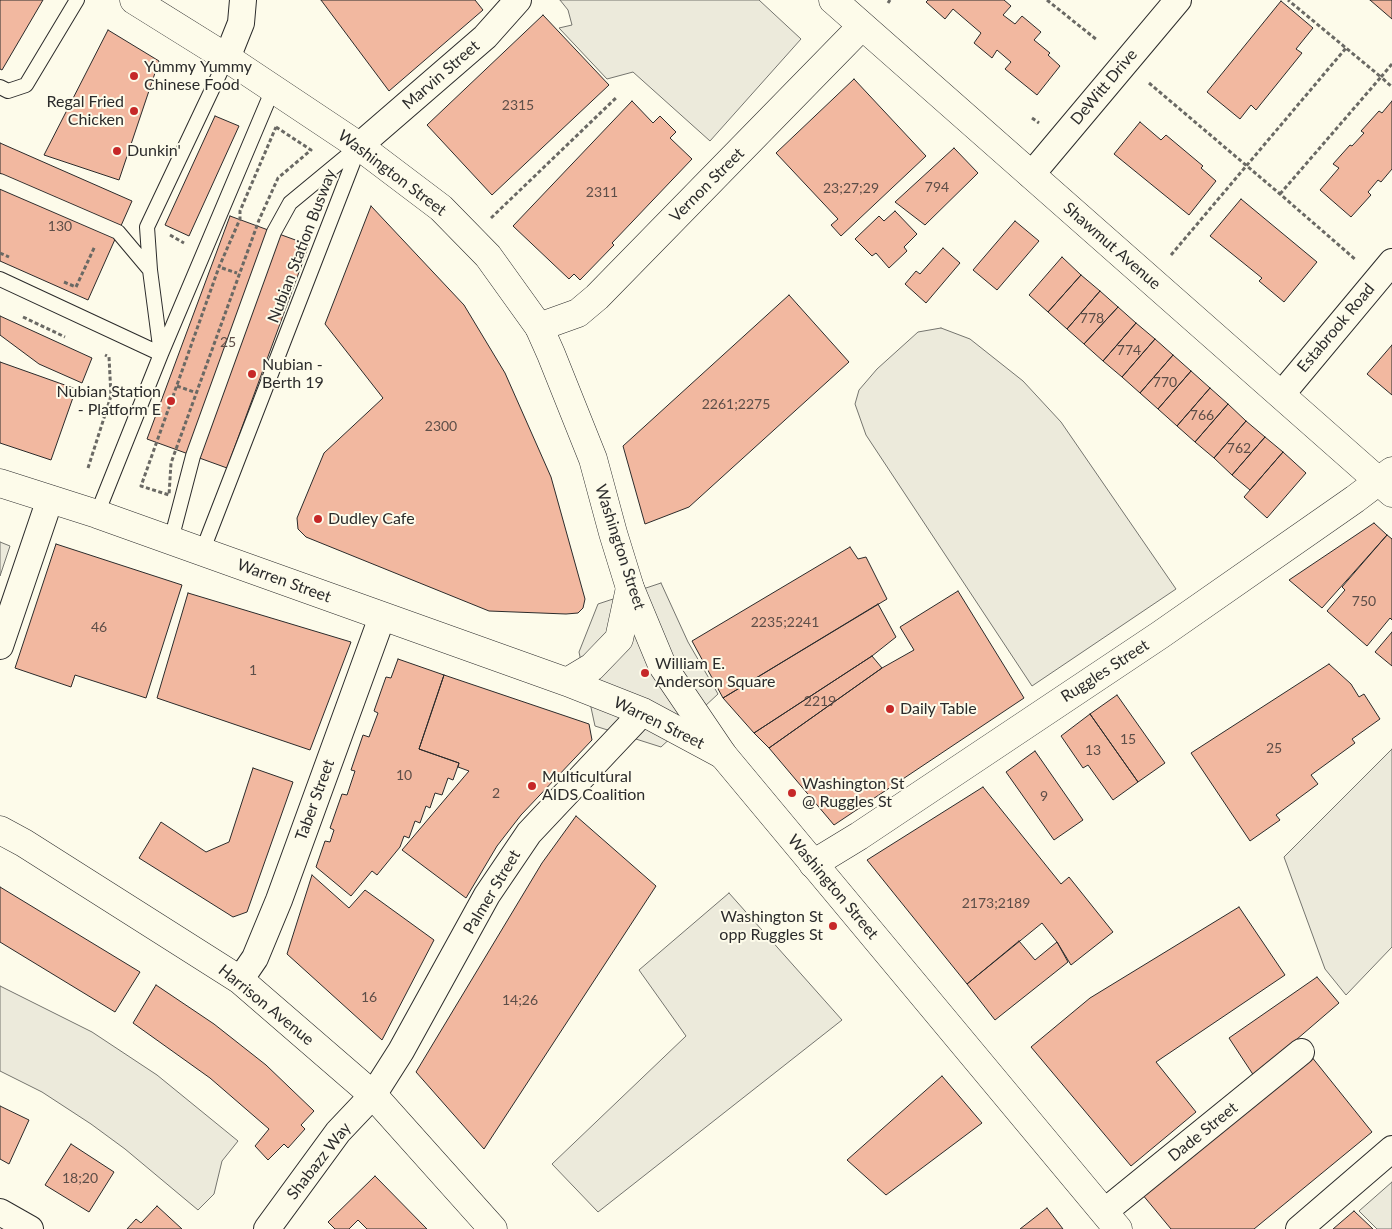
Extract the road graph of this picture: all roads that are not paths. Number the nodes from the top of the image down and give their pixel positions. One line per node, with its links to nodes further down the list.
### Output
1 (77, 0): 9 (lane)
2 (134, 0): 8 (main road, Washington Street)
3 (242, 0): 8 (street)
4 (518, 0): 11 (street, Marvin Street)
5 (833, 0): 7 (main road, Shawmut Avenue)
6 (1178, 0): 12 (street, DeWitt Drive)
7 (862, 26): 12 (main road, Shawmut Avenue); 17 (main road, Vernon Street)
8 (226, 58): 10 (main road, Washington Street); 15 (lane)
9 (0, 87)
10 (273, 89): 11 (main road, Washington Street); 18 (lane)
11 (359, 146): 17 (main road, Washington Street); 24 (lane, Nubian Station Busway); 25 (lane, Nubian Station Busway)
12 (1031, 174): 19 (main road, Shawmut Avenue)
13 (0, 182): 15 (lane)
14 (1392, 262): 19 (street, Estabrook Road)
15 (150, 270): 18 (lane)
16 (0, 279): 18 (lane)
17 (539, 327): 26 (main road, Washington Street)
18 (161, 354): 23 (lane)
19 (1281, 395): 20 (main road, Shawmut Avenue)
20 (1387, 481): 33 (main road, Ruggles Street)
21 (0, 483): 22 (main road, Warren Street)
22 (50, 498): 23 (main road, Warren Street); 28 (street)
23 (97, 514): 24 (main road, Warren Street)
24 (171, 540): 25 (main road, Warren Street)
25 (202, 552): 27 (main road, Warren Street)
26 (630, 588): 29 (main road); 31 (main road, Washington Street)
27 (382, 617): 29 (main road, Warren Street); 34 (street, Taber Street)
28 (0, 646)
29 (567, 682): 30 (main road, Warren Street)
30 (643, 712): 31 (main road, Warren Street); 36 (street, Palmer Street)
31 (723, 755): 33 (main road, Washington Street)
32 (0, 830): 34 (main road, Harrison Avenue)
33 (813, 864): 39 (main road, Washington Street)
34 (240, 980): 36 (main road, Harrison Avenue)
35 (1301, 1052): 39 (street, Dade Street)
36 (373, 1095): 41 (street, Shabazz Way); 42 (main road, Harrison Avenue)
37 (1392, 1149): 43 (street)
38 (0, 1212): 40 (street)
39 (1111, 1221)
40 (30, 1229)
41 (266, 1229)
42 (493, 1229)
43 (1299, 1229)

